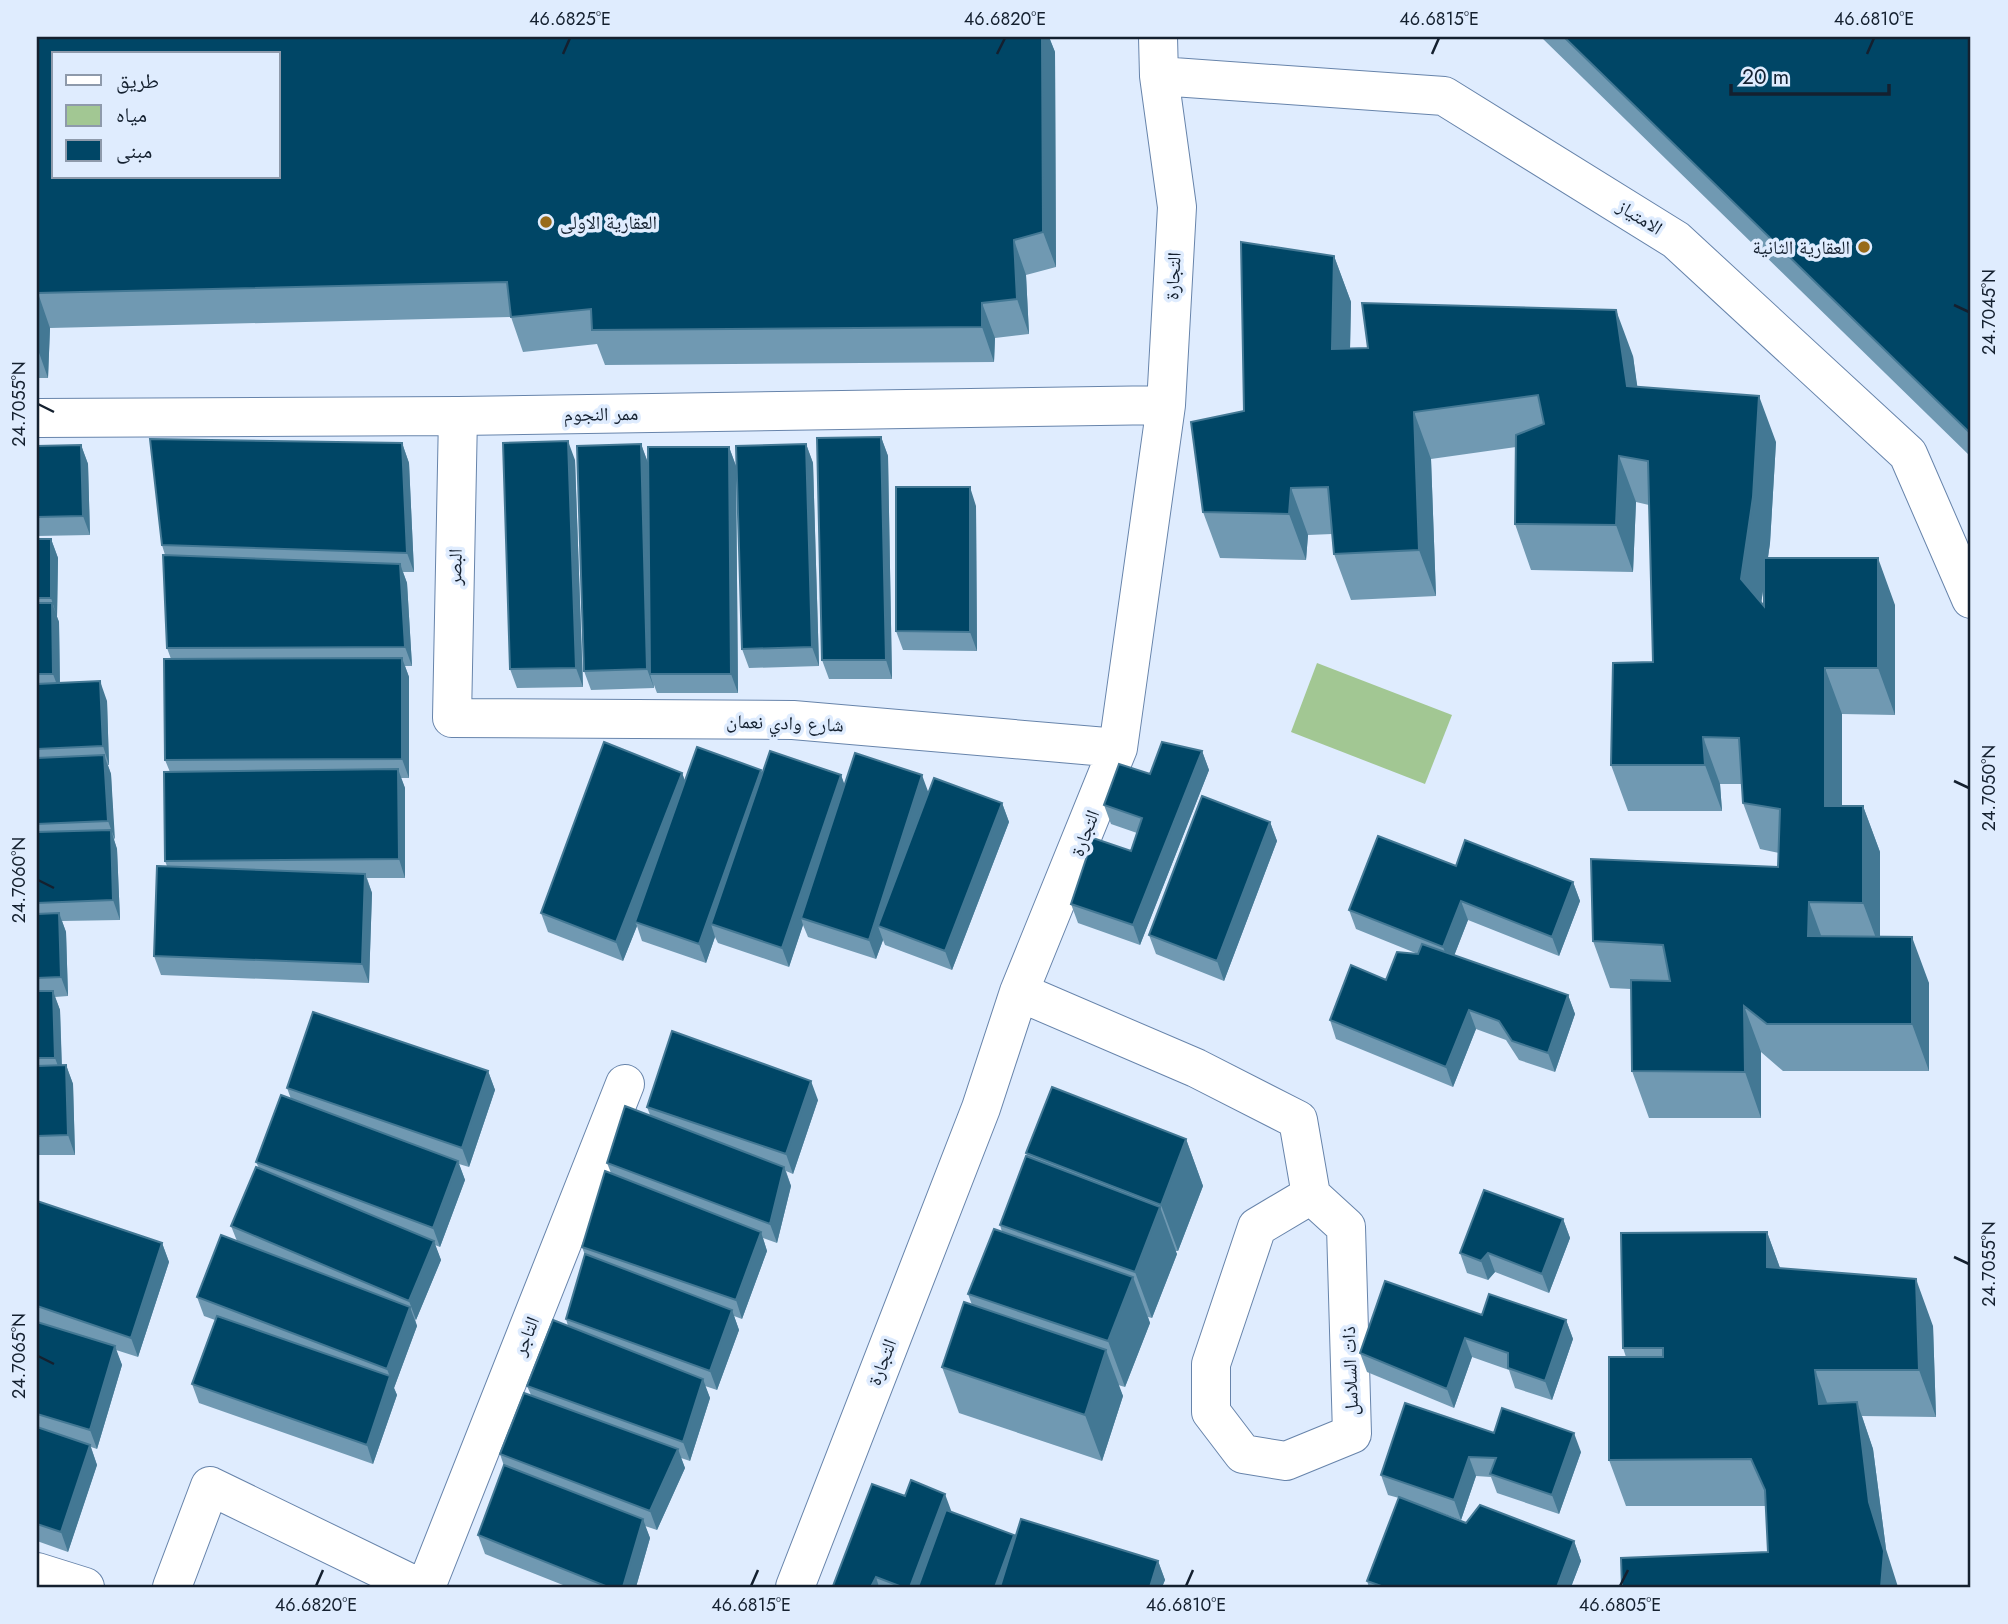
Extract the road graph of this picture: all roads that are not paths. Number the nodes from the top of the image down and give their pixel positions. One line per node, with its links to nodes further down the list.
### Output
1 (1157, 37): 2 (street, التجارة)
2 (1159, 76): 3 (street, التجارة); 6 (street, الامتياز)
3 (1166, 405): 4 (street, ممر النجوم); 8 (street, التجارة)
4 (458, 416): 5 (street, ممر النجوم); 7 (street, البصر)
5 (37, 418)
6 (1971, 599)
7 (452, 718): 8 (street, شارع وادي نعمان)
8 (1118, 748): 9 (street, التجارة)
9 (1019, 992): 11 (street); 17 (street, التجارة)
10 (625, 1084): 16 (street, التاجر)
11 (1311, 1195): 11 (street, ذات السلاسل)
12 (37, 1572): 13 (street)
13 (85, 1587)
14 (172, 1587): 15 (street)
15 (418, 1587)
16 (426, 1587)
17 (795, 1587)

